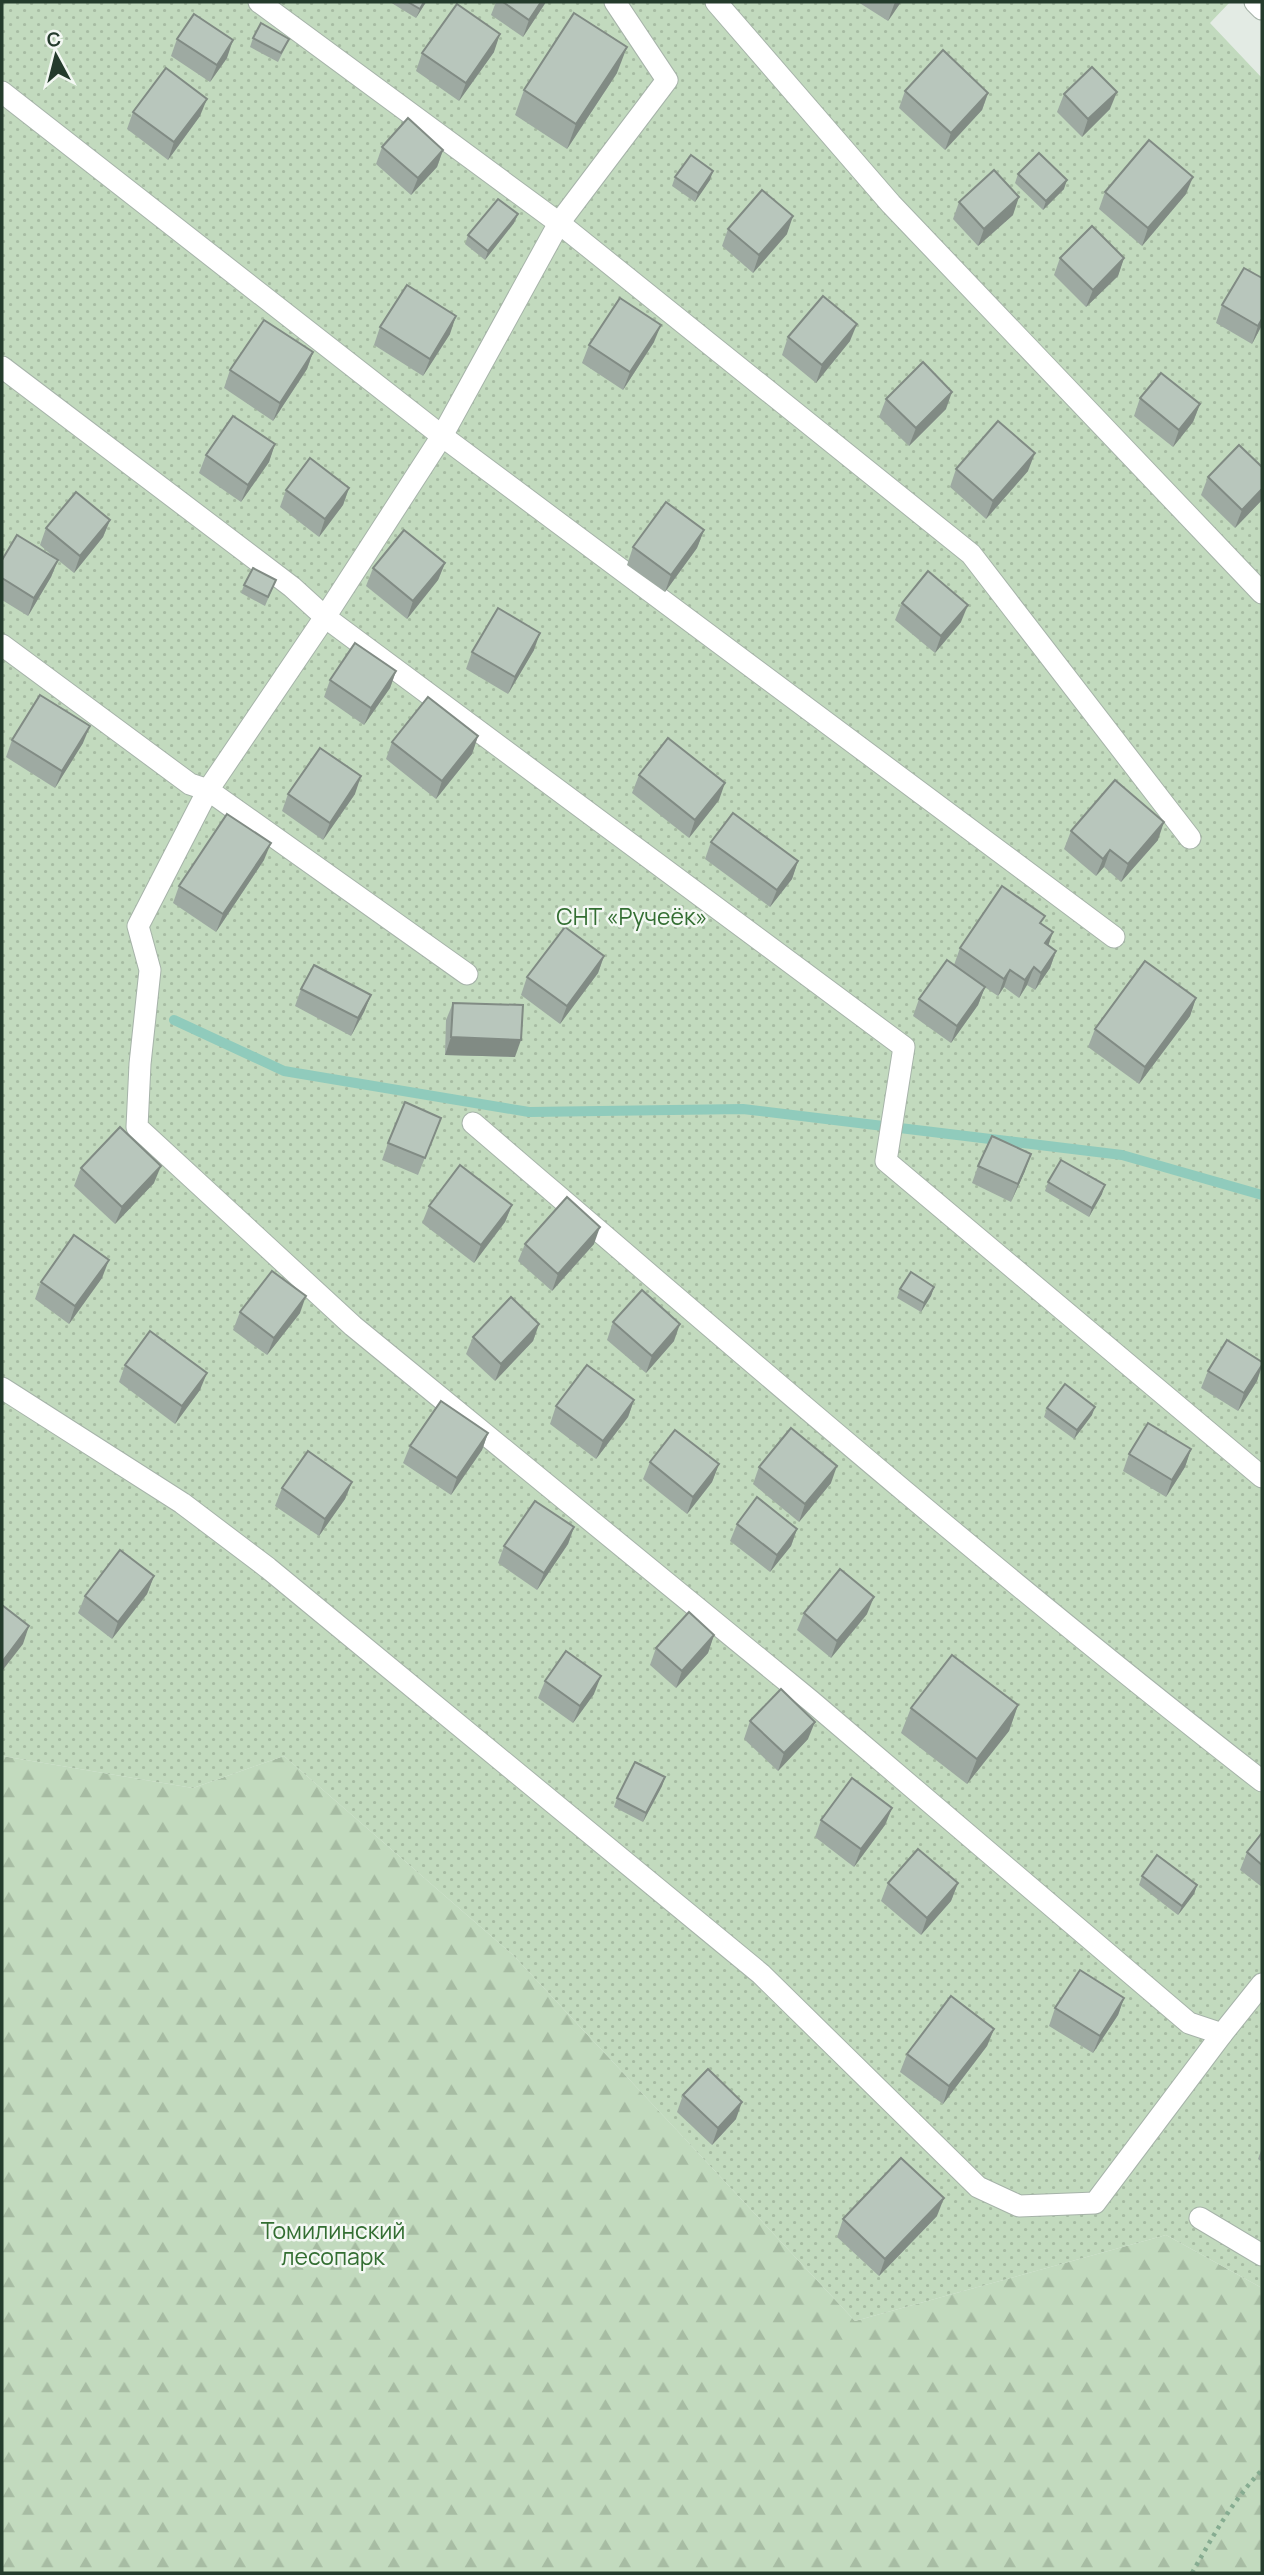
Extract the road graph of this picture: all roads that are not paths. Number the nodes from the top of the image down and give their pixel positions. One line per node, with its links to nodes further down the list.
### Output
1 (259, 2): 7 (lane)
2 (615, 2): 7 (lane)
3 (716, 2): 10 (lane)
4 (1255, 2): 5 (lane)
5 (1262, 9)
6 (2, 92): 9 (lane)
7 (559, 223): 9 (lane); 14 (lane)
8 (2, 367): 11 (lane)
9 (442, 436): 11 (lane); 15 (lane)
10 (1262, 593)
11 (325, 617): 13 (lane); 19 (lane)
12 (2, 645): 13 (lane)
13 (208, 790): 16 (lane); 22 (lane)
14 (1191, 838)
15 (1114, 937)
16 (467, 974)
17 (473, 1123): 20 (lane)
18 (2, 1388): 22 (lane)
19 (1262, 1477)
20 (1262, 1781)
21 (1262, 1984): 22 (lane)
22 (1222, 2034)
23 (1200, 2218): 24 (lane)
24 (1262, 2255)

